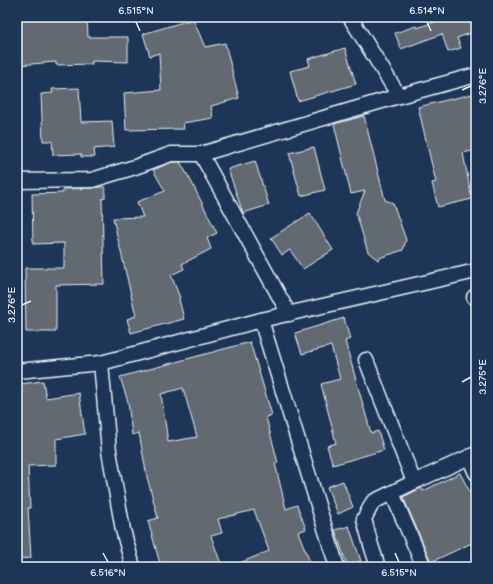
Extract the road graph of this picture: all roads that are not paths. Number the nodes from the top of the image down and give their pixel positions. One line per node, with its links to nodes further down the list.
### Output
1 (350, 17): 3 (street)
2 (476, 75): 3 (street)
3 (399, 96): 4 (street)
4 (200, 154): 5 (street); 7 (street)
5 (17, 181)
6 (476, 272): 7 (street)
7 (289, 314): 8 (street)
8 (261, 320): 10 (street); 17 (street)
9 (366, 360): 14 (street)
10 (101, 363): 11 (street); 16 (street)
11 (17, 371)
12 (473, 455): 13 (street); 14 (street)
13 (476, 473)
14 (414, 482): 15 (street)
15 (392, 493): 18 (street); 19 (street)
16 (133, 567)
17 (336, 567)
18 (378, 567)
19 (424, 567)

